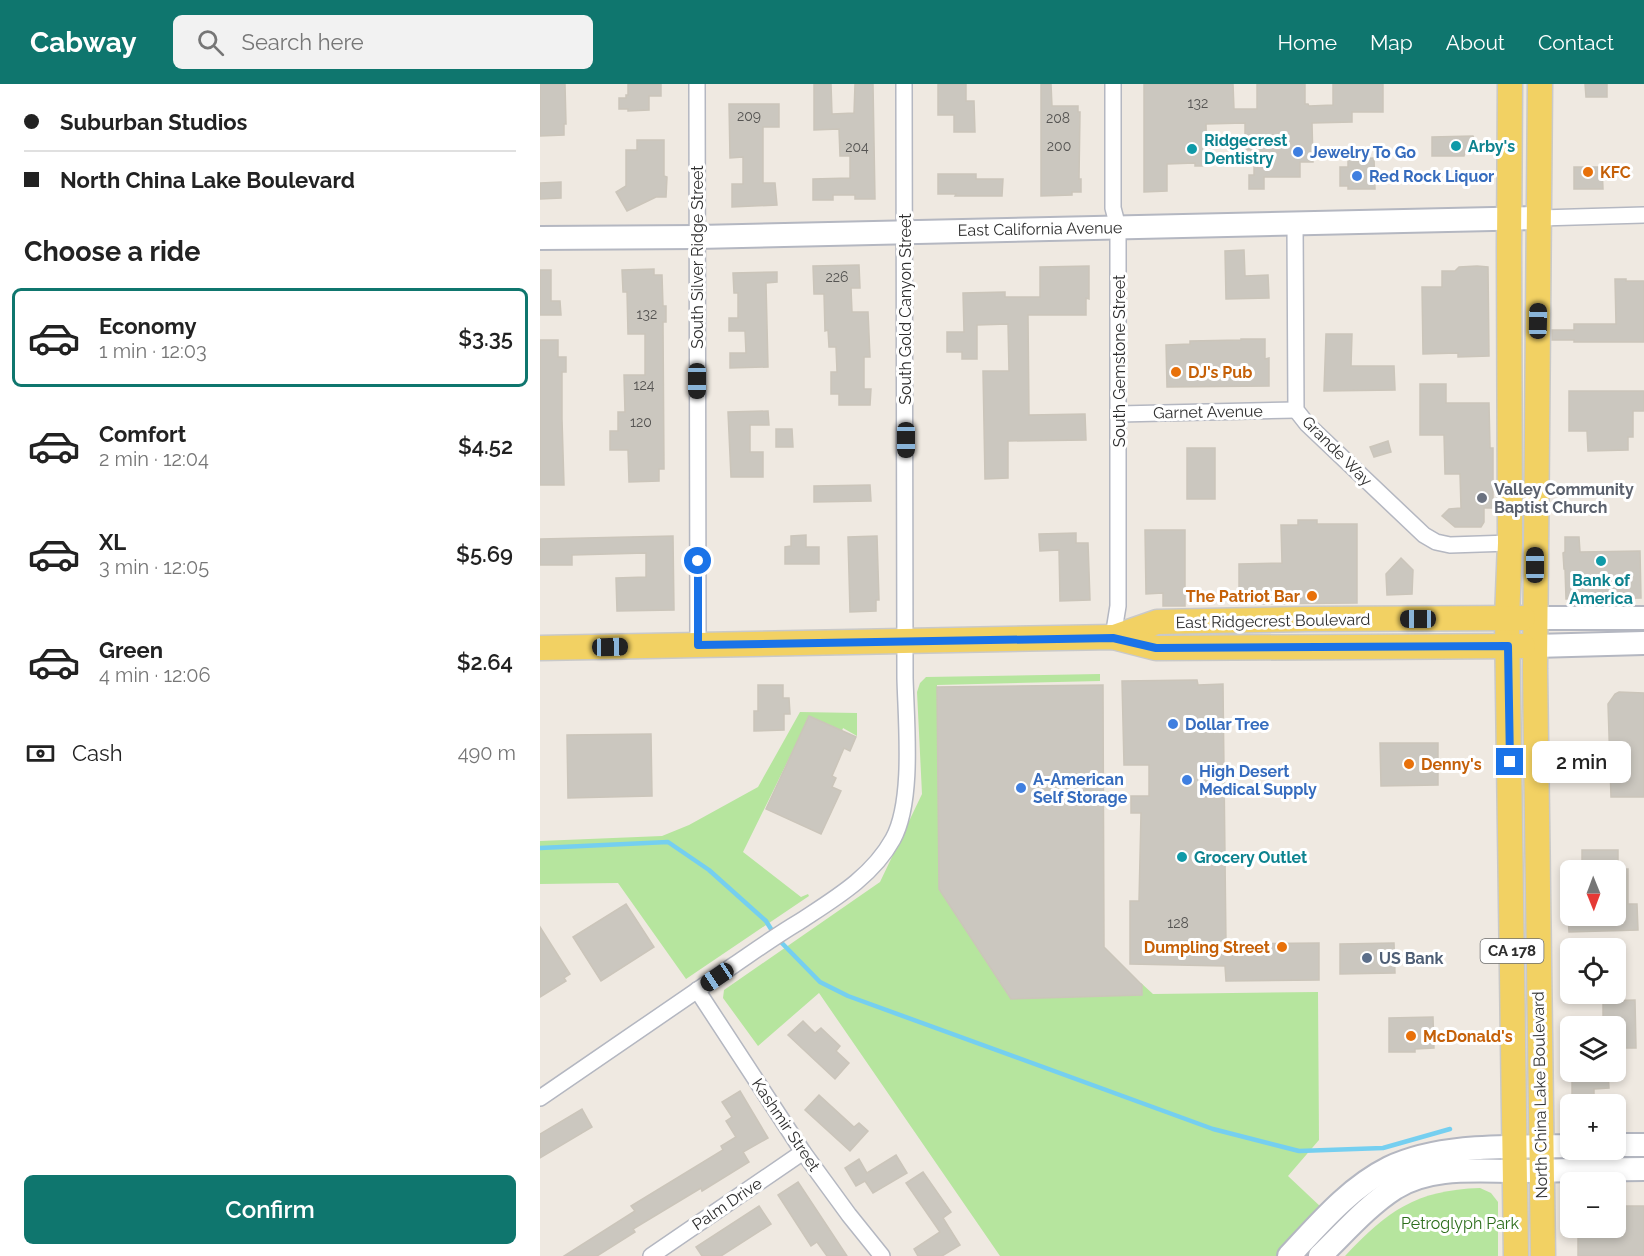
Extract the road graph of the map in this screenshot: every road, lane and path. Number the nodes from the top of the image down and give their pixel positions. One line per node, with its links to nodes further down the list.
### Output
1 (697, 84): 12 (street, South Silver Ridge Street)
2 (904, 84): 11 (street, South Gold Canyon Street)
3 (1113, 84): 10 (street, South Gemstone Street)
4 (1510, 84): 8 (main road, North China Lake Boulevard)
5 (1540, 84): 7 (main road, North China Lake Boulevard)
6 (1644, 215): 7 (street)
7 (1540, 218): 8 (street, East California Avenue); 18 (main road, North China Lake Boulevard)
8 (1509, 219): 9 (street, East California Avenue); 16 (main road, North China Lake Boulevard)
9 (1295, 224): 10 (street, East California Avenue); 14 (street, Grande Way)
10 (1118, 227): 11 (street, East California Avenue); 15 (street, South Gemstone Street)
11 (906, 233): 12 (street, East California Avenue); 21 (street, South Gold Canyon Street)
12 (698, 237): 13 (street, East California Avenue); 23 (street, South Silver Ridge Street)
13 (540, 238)
14 (1296, 410): 15 (street, Garnet Avenue); 16 (street, Grande Way)
15 (1119, 414): 20 (street, South Gemstone Street)
16 (1510, 543): 17 (main road, North China Lake Boulevard)
17 (1507, 618): 18 (main road, East Ridgecrest Boulevard); 20 (main road, East Ridgecrest Boulevard); 24 (main road, North China Lake Boulevard)
18 (1535, 618): 19 (street); 25 (main road, North China Lake Boulevard)
19 (1644, 618)
20 (1113, 638): 21 (main road, East Ridgecrest Boulevard); 24 (main road, East Ridgecrest Boulevard)
21 (906, 641): 23 (main road, East Ridgecrest Boulevard); 28 (street, South Gold Canyon Street)
22 (1644, 643): 25 (street)
23 (698, 645): 26 (main road, East Ridgecrest Boulevard)
24 (1508, 646): 25 (main road, East Ridgecrest Boulevard); 27 (main road, North China Lake Boulevard / CA 178)
25 (1535, 646): 29 (main road, North China Lake Boulevard / CA 178)
26 (540, 648)
27 (1512, 921): 29 (main road); 36 (main road, North China Lake Boulevard / CA 178)
28 (697, 990): 30 (street, South Gold Canyon Street); 34 (street, Kashmir Street)
29 (1539, 1030): 35 (main road, North China Lake Boulevard / CA 178)
30 (540, 1098)
31 (1626, 1145): 32 (street)
32 (1644, 1145)
33 (1560, 1150): 35 (street)
34 (803, 1152): 38 (street, Palm Drive); 39 (street, Kashmir Street)
35 (1542, 1158): 36 (street); 37 (street); 43 (main road, North China Lake Boulevard / CA 178)
36 (1515, 1159): 40 (street); 41 (street); 42 (main road, North China Lake Boulevard / CA 178)
37 (1644, 1169)
38 (651, 1256)
39 (882, 1256)
40 (1289, 1256)
41 (1320, 1256)
42 (1516, 1256)
43 (1543, 1256)

